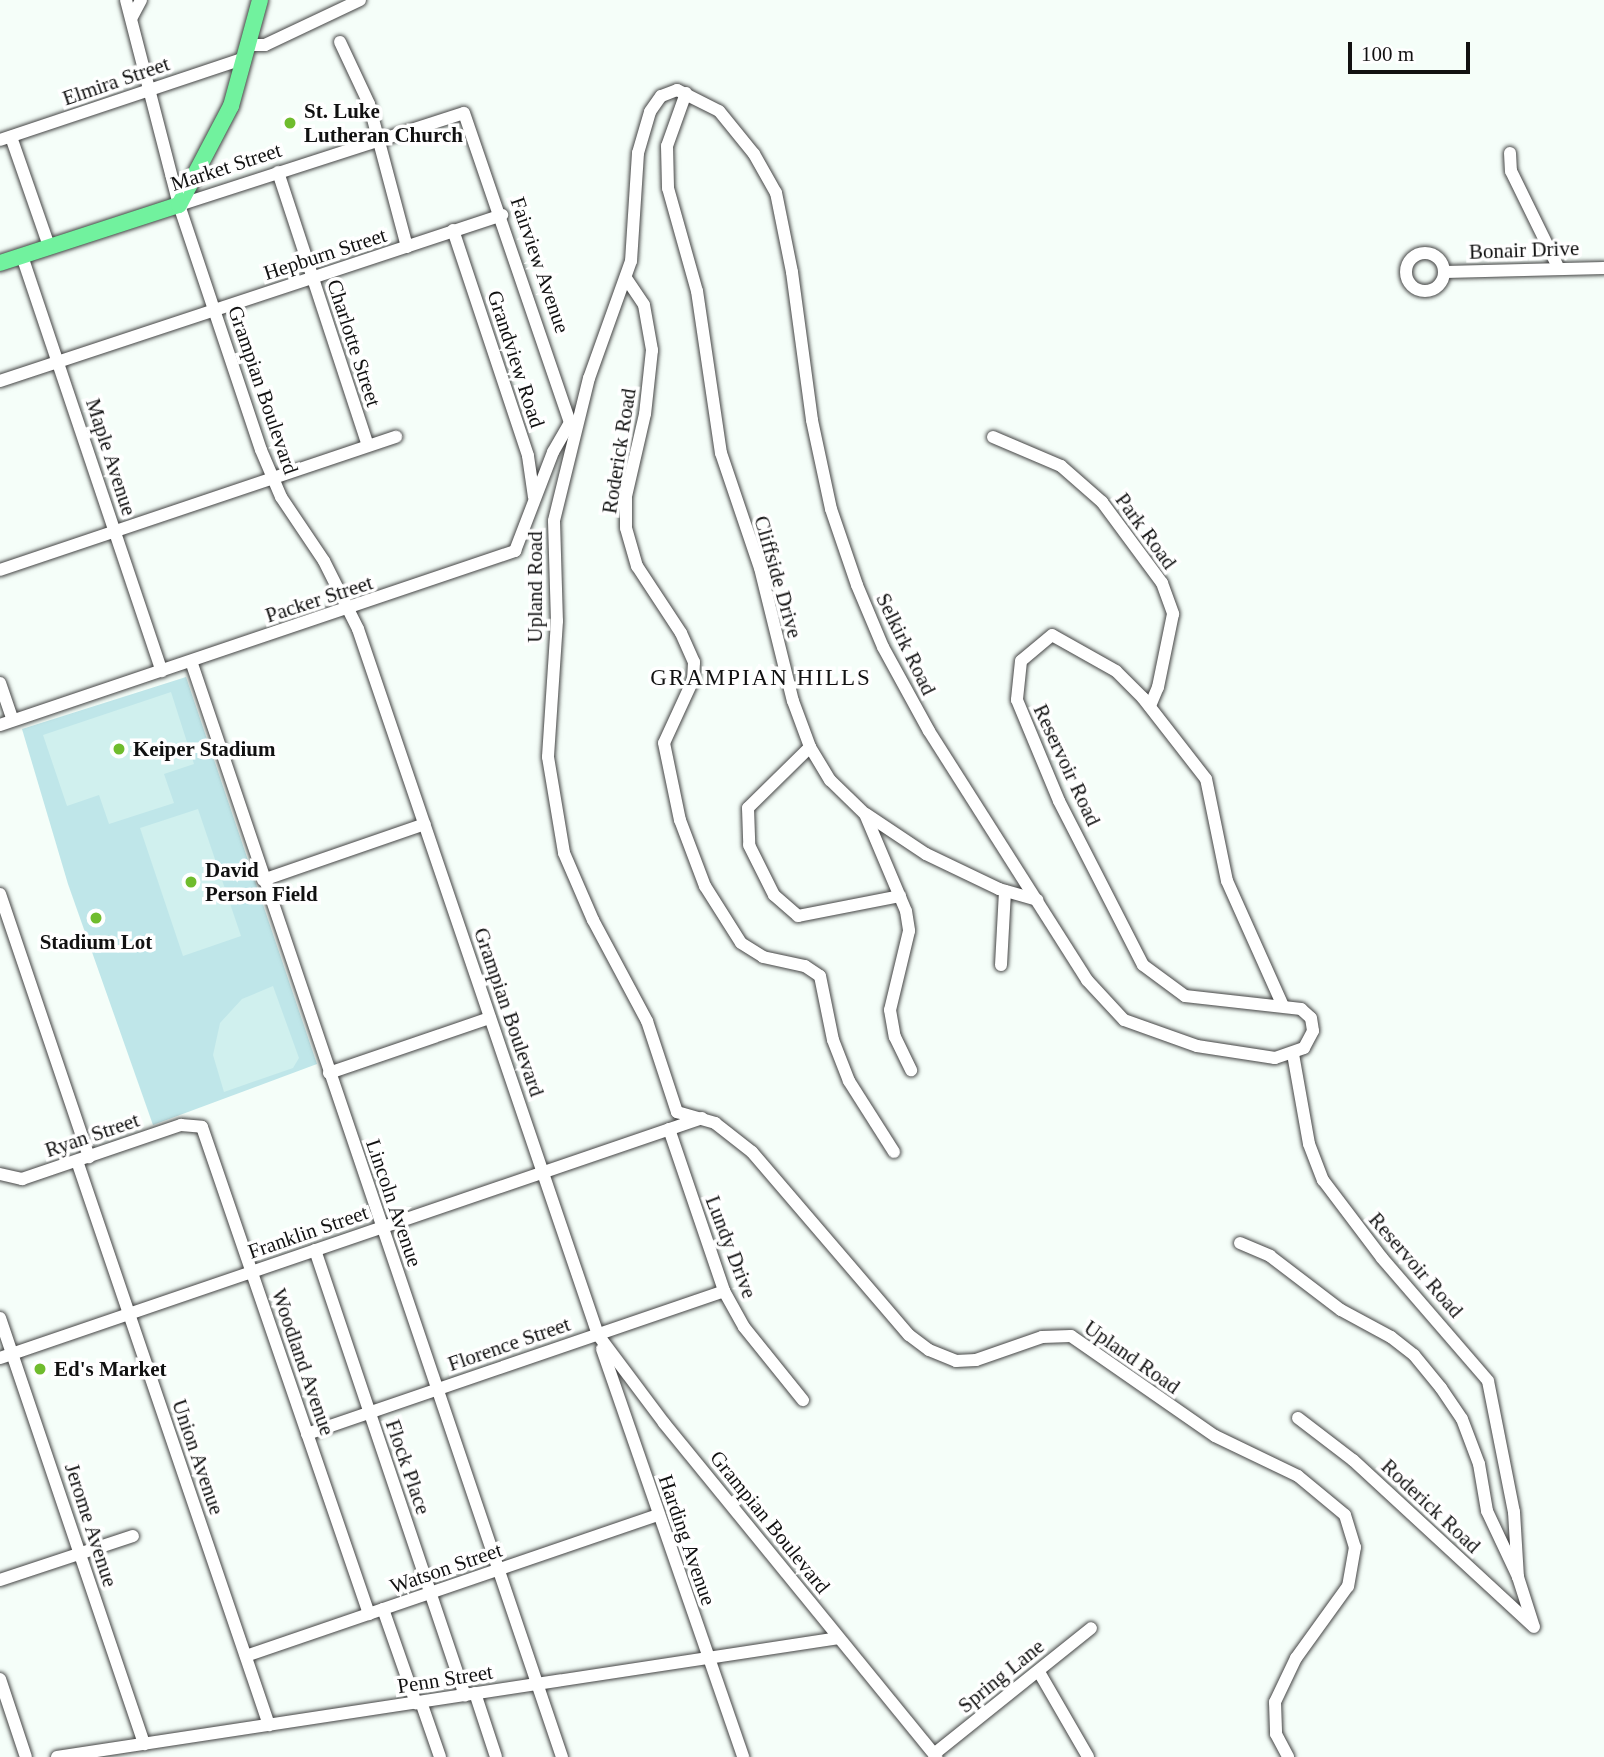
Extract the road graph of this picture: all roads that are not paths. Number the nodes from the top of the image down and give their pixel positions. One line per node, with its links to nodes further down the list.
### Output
1 (127, 0): 5 (street, Grampian Boulevard)
2 (141, 0): 5 (street)
3 (260, 0): 7 (main road)
4 (360, 0): 7 (street, Elmira Street)
5 (132, 17): 8 (street, Grampian Boulevard)
6 (340, 42): 12 (street)
7 (247, 52): 8 (street, Elmira Street); 15 (main road)
8 (150, 89): 11 (street, Elmira Street); 15 (street, Grampian Boulevard)
9 (686, 93): 26 (street, Upland Road); 45 (street, Cliffside Drive); 52 (street, Selkirk Road)
10 (464, 113): 12 (street, Market Street); 16 (street, Fairview Avenue)
11 (6, 139): 18 (street)
12 (376, 139): 14 (street, Market Street); 19 (street)
13 (1510, 153): 22 (street)
14 (278, 172): 15 (street, Market Street); 25 (street, Charlotte Street)
15 (179, 205): 18 (main road, Market Street); 27 (street, Grampian Boulevard)
16 (502, 215): 17 (street, Hepburn Street); 30 (street, Fairview Avenue)
17 (453, 230): 19 (street, Hepburn Street); 35 (street, Grandview Road)
18 (49, 246): 20 (main road, Market Street)
19 (407, 247): 25 (street, Hepburn Street)
20 (22, 256): 21 (main road, Market Street); 28 (street, Maple Avenue)
21 (0, 263)
22 (1558, 267): 23 (street, Bonair Drive); 24 (street, Bonair Drive)
23 (1604, 268)
24 (1444, 272)
25 (312, 278): 27 (street, Hepburn Street); 33 (street, Charlotte Street)
26 (626, 278): 30 (street, Upland Road); 63 (street, Roderick Road)
27 (215, 311): 28 (street, Hepburn Street); 34 (street, Grampian Boulevard)
28 (58, 363): 29 (street, Hepburn Street); 36 (street, Maple Avenue)
29 (0, 381)
30 (572, 428): 35 (street, Packer Street); 60 (street, Upland Road)
31 (993, 437): 42 (street, Park Road)
32 (397, 438): 33 (street)
33 (368, 445): 34 (street)
34 (272, 478): 36 (street); 38 (street, Grampian Boulevard)
35 (534, 501): 38 (street, Packer Street)
36 (115, 532): 37 (street); 40 (street, Maple Avenue)
37 (0, 570)
38 (350, 608): 39 (street, Packer Street); 47 (street, Grampian Boulevard)
39 (191, 661): 40 (street, Packer Street); 48 (street, Lincoln Avenue)
40 (162, 671): 43 (street, Packer Street)
41 (0, 683): 43 (street)
42 (1150, 706): 55 (street, Reservoir Road); 55 (street, Reservoir Road)
43 (13, 720): 44 (street, Packer Street)
44 (0, 725)
45 (810, 747): 46 (street, Cliffside Drive); 51 (street)
46 (865, 814): 49 (street); 51 (street)
47 (425, 824): 48 (street); 56 (street, Grampian Boulevard)
48 (264, 880): 59 (street, Lincoln Avenue)
49 (1005, 891): 52 (street); 54 (street)
50 (0, 894): 53 (street, Union Avenue)
51 (900, 896): 58 (street)
52 (1037, 900): 57 (street, Selkirk Road)
53 (3, 914): 64 (street, Union Avenue)
54 (1001, 965)
55 (1283, 1006): 57 (street, Reservoir Road)
56 (490, 1018): 59 (street); 65 (street, Grampian Boulevard)
57 (1293, 1054): 85 (street, Reservoir Road)
58 (911, 1070)
59 (329, 1073): 67 (street, Lincoln Avenue)
60 (702, 1118): 62 (street); 110 (street, Upland Road)
61 (197, 1124): 64 (street, Ryan Street); 70 (street, Woodland Avenue)
62 (669, 1129): 65 (street, Franklin Street); 71 (street, Lundy Drive)
63 (894, 1152)
64 (83, 1159): 66 (street, Ryan Street); 72 (street, Union Avenue)
65 (543, 1173): 67 (street, Franklin Street); 74 (street, Grampian Boulevard)
66 (0, 1174)
67 (382, 1228): 69 (street, Franklin Street); 76 (street, Lincoln Avenue)
68 (1240, 1243): 85 (street)
69 (315, 1251): 70 (street, Franklin Street); 78 (street, Flock Place)
70 (252, 1272): 72 (street, Franklin Street); 80 (street, Woodland Avenue)
71 (724, 1291): 74 (street, Florence Street); 77 (street, Lundy Drive)
72 (129, 1313): 75 (street, Franklin Street); 92 (street, Union Avenue)
73 (0, 1318): 75 (street, Jerome Avenue)
74 (598, 1335): 76 (street, Florence Street); 81 (street, Harding Avenue); 91 (street, Grampian Boulevard)
75 (6, 1356): 83 (street, Jerome Avenue)
76 (437, 1390): 78 (street, Florence Street); 84 (street, Lincoln Avenue)
77 (803, 1400)
78 (369, 1413): 80 (street, Florence Street); 87 (street, Flock Place)
79 (1298, 1418): 85 (street, Roderick Road)
80 (307, 1434): 89 (street, Woodland Avenue)
81 (658, 1515): 84 (street, Watson Street); 93 (street, Harding Avenue)
82 (133, 1536): 83 (street)
83 (80, 1554): 86 (street); 100 (street, Jerome Avenue)
84 (498, 1570): 87 (street, Watson Street); 96 (street, Lincoln Avenue)
85 (1518, 1577)
86 (0, 1580)
87 (431, 1592): 88 (street, Watson Street); 97 (street, Flock Place)
88 (383, 1609): 89 (street, Watson Street); 98 (street)
89 (369, 1614): 92 (street, Watson Street)
90 (1091, 1628): 94 (street, Spring Lane)
91 (839, 1638): 93 (street, Penn Street); 102 (street, Grampian Boulevard)
92 (246, 1656): 99 (street, Union Avenue)
93 (708, 1657): 96 (street, Penn Street); 108 (street, Harding Avenue)
94 (1039, 1672): 102 (street, Spring Lane); 109 (street)
95 (0, 1679): 103 (street)
96 (537, 1684): 97 (street, Penn Street); 107 (street, Lincoln Avenue)
97 (470, 1694): 98 (street, Penn Street); 106 (street, Flock Place)
98 (418, 1702): 99 (street, Penn Street); 105 (street)
99 (269, 1725): 100 (street, Penn Street)
100 (144, 1744): 101 (street, Penn Street)
101 (109, 1753): 104 (street, Penn Street)
102 (935, 1756)
103 (26, 1757)
104 (57, 1757)
105 (440, 1757)
106 (496, 1757)
107 (562, 1757)
108 (743, 1757)
109 (1088, 1757)
110 (1288, 1757)

